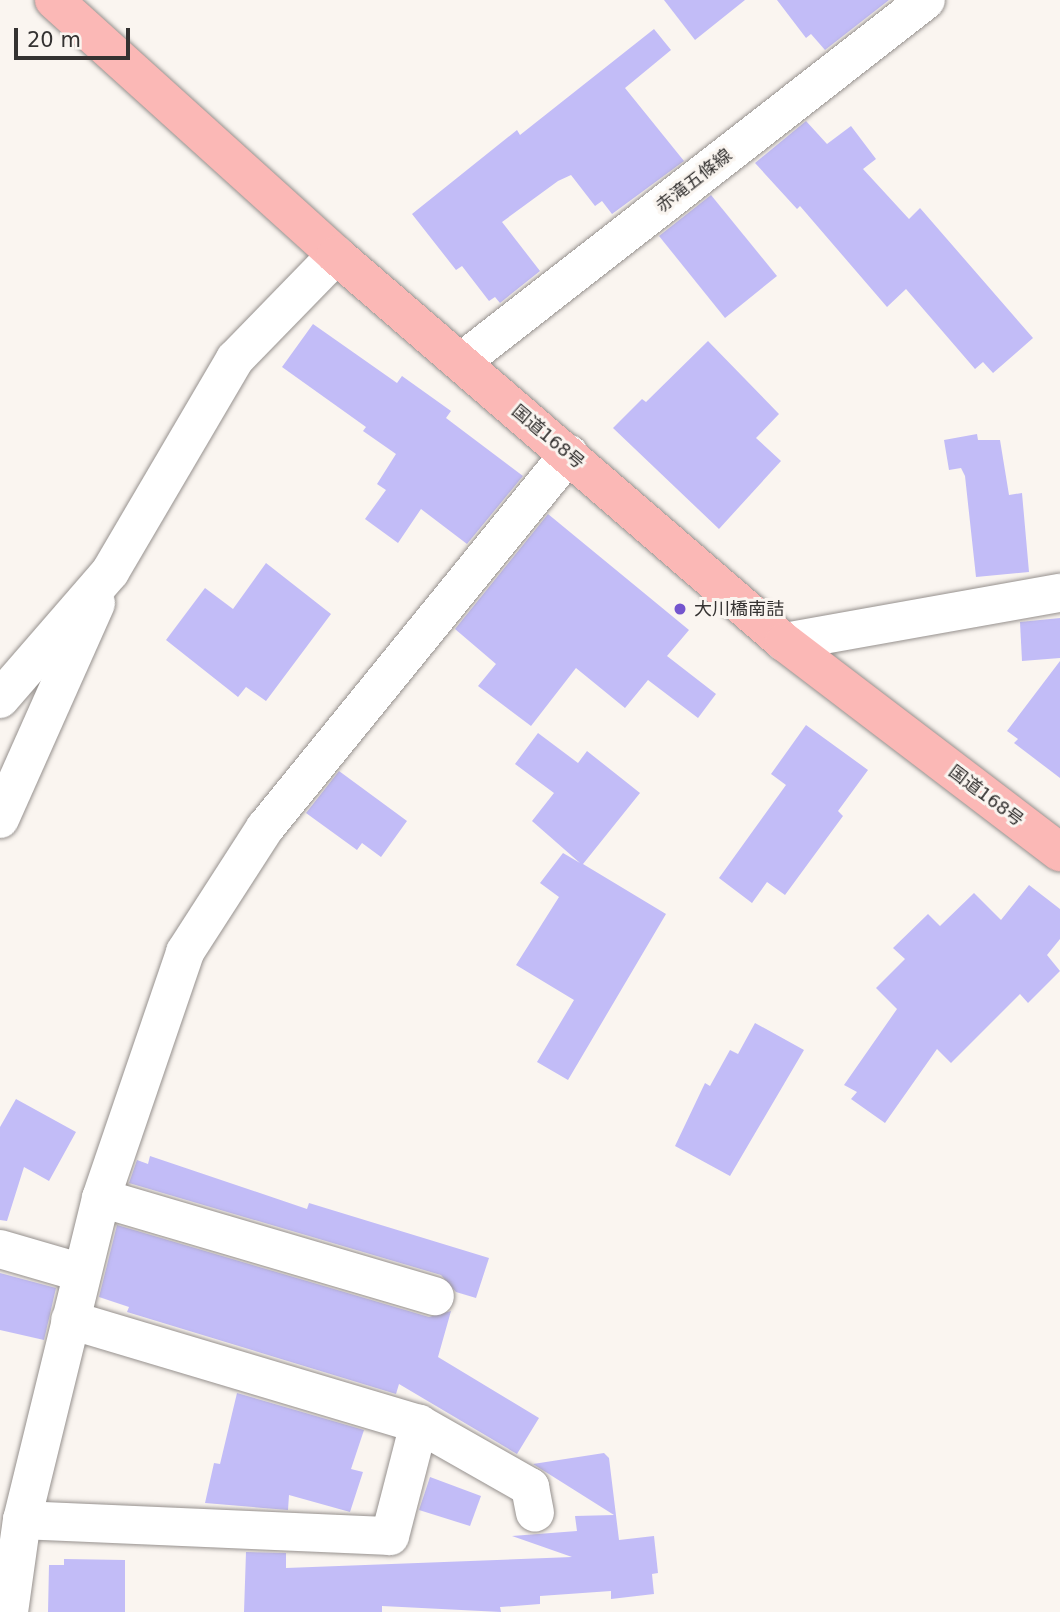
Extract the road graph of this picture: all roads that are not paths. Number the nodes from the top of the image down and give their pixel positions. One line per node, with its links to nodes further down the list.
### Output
1 (54, 0): 3 (highway, 国道168号)
2 (926, 0): 4 (street, 赤滝五條線)
3 (326, 246): 4 (highway, 国道168号); 6 (street)
4 (461, 362): 5 (highway, 国道168号)
5 (569, 454): 8 (highway, 国道168号); 12 (street)
6 (110, 572): 9 (street); 10 (street)
7 (1060, 593): 8 (street)
8 (784, 642): 11 (highway, 国道168号)
9 (0, 699)
10 (0, 819)
11 (1060, 852)
12 (101, 1198): 14 (street); 15 (street)
13 (0, 1249): 14 (street)
14 (82, 1273): 16 (street)
15 (435, 1296)
16 (70, 1320): 17 (street); 19 (street)
17 (419, 1424): 18 (street); 19 (street)
18 (534, 1513)
19 (22, 1520): 20 (street)
20 (9, 1612)

